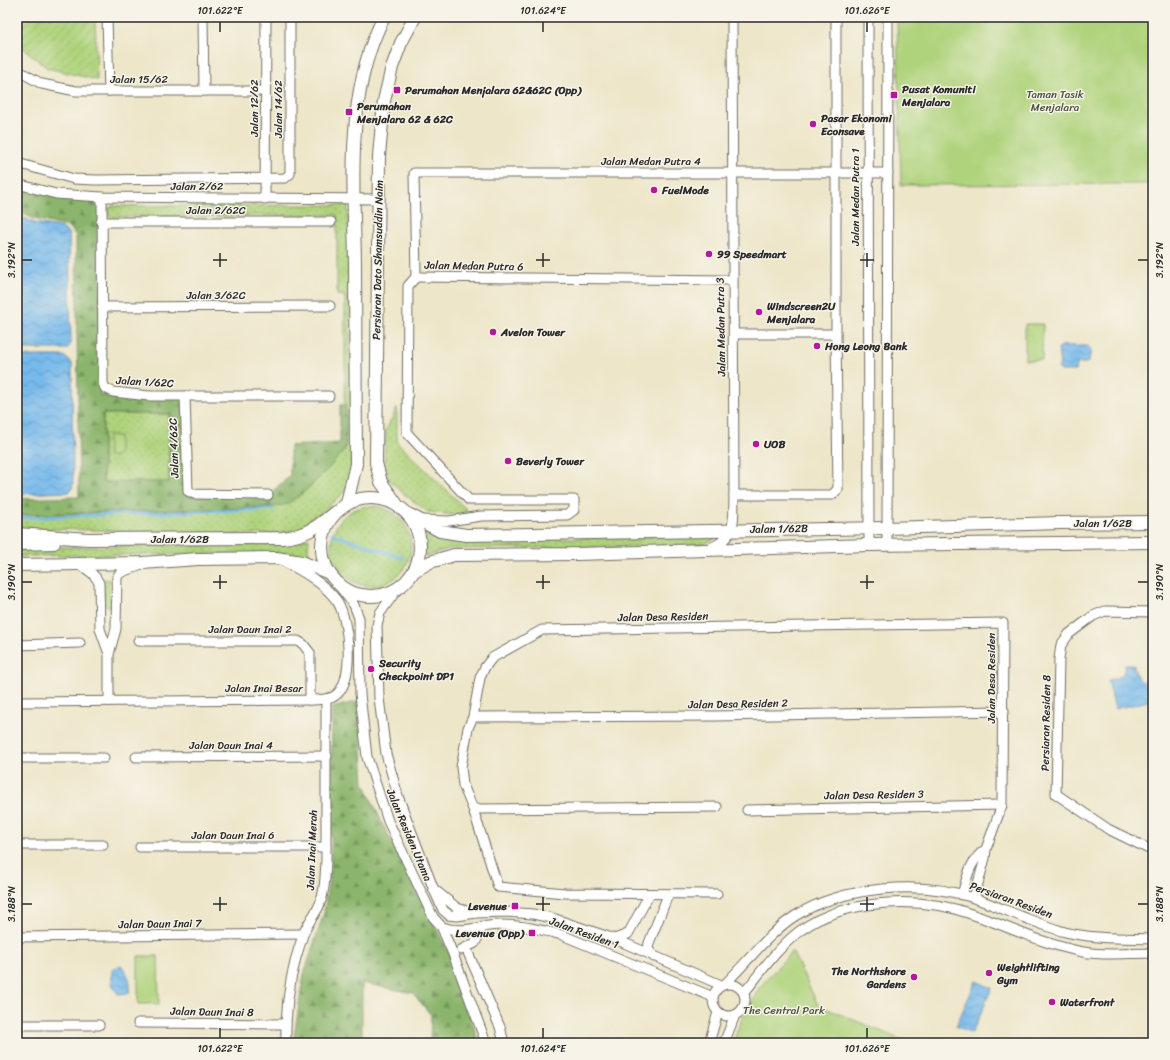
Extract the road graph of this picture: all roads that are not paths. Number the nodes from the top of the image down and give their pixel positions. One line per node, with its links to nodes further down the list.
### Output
1 (107, 17): 14 (street)
2 (203, 17): 12 (street)
3 (266, 17): 13 (street, Jalan 12/62)
4 (290, 17): 21 (street, Jalan 14/62)
5 (384, 17): 25 (main road, Persiaran Dato Shamsuddin Naim)
6 (415, 17): 26 (main road, Persiaran Dato Shamsuddin Naim)
7 (732, 17): 17 (street, Jalan Medan Putra 3)
8 (836, 17): 18 (street, Jalan Medan Putra 1)
9 (868, 17): 19 (street, Jalan Medan Putra 1)
10 (888, 17): 20 (street)
11 (17, 70): 14 (street, Jalan 15/62)
12 (204, 91): 13 (street, Jalan 15/62); 14 (street, Jalan 15/62)
13 (266, 91): 21 (street, Jalan 12/62)
14 (109, 92)
15 (17, 163): 21 (street, Jalan 2/62)
16 (414, 173): 17 (street, Jalan Medan Putra 4); 29 (street, Jalan Medan Putra 6)
17 (732, 173): 18 (street, Jalan Medan Putra 4); 30 (street, Jalan Medan Putra 3)
18 (836, 173): 19 (street, Jalan Medan Putra 4); 34 (street, Jalan Medan Putra 1)
19 (867, 173): 20 (street, Jalan Medan Putra 4); 44 (street, Jalan Medan Putra 1)
20 (888, 173): 45 (street)
21 (266, 178): 24 (street, Jalan 12/62)
22 (17, 184): 23 (street, Jalan 2/62)
23 (102, 197): 24 (street, Jalan 2/62); 27 (street, Jalan 1/62C)
24 (266, 199): 25 (street, Jalan 2/62)
25 (354, 199): 26 (street, Jalan 2/62); 39 (main road, Persiaran Dato Shamsuddin Naim)
26 (379, 199): 40 (main road, Persiaran Dato Shamsuddin Naim)
27 (101, 222): 28 (street, Jalan 2/62C); 32 (street, Jalan 1/62C)
28 (331, 222)
29 (416, 277): 30 (street, Jalan Medan Putra 6); 42 (street)
30 (732, 280): 33 (street, Jalan Medan Putra 3)
31 (330, 306): 32 (street, Jalan 3/62C)
32 (102, 307): 35 (street, Jalan 1/62C)
33 (734, 334): 34 (street); 38 (street, Jalan Medan Putra 3)
34 (836, 334): 38 (street, Jalan Medan Putra 1)
35 (185, 396): 36 (street, Jalan 1/62C); 37 (street, Jalan 4/62C)
36 (329, 396)
37 (268, 495)
38 (734, 495): 46 (street, Jalan Medan Putra 3)
39 (347, 503): 40 (main road); 41 (main road)
40 (396, 503): 42 (main road)
41 (335, 512): 48 (main road, Jalan 1/62B); 59 (main road)
42 (413, 517): 46 (main road, Jalan 1/62B); 58 (main road)
43 (1153, 522): 45 (main road, Jalan 1/62B)
44 (868, 528): 45 (main road, Jalan 1/62B); 46 (main road, Jalan 1/62B); 51 (street, Jalan Medan Putra 1)
45 (887, 528): 52 (street)
46 (732, 530): 53 (street)
47 (17, 534): 48 (main road, Jalan 1/62B)
48 (88, 540): 50 (main road)
49 (1153, 542): 52 (main road, Jalan 1/62B)
50 (17, 544)
51 (868, 545): 52 (main road, Jalan 1/62B); 53 (main road, Jalan 1/62B)
52 (887, 545)
53 (705, 550): 58 (main road, Jalan 1/62B)
54 (276, 558): 55 (main road, Jalan 1/62B); 59 (main road, Jalan 1/62B); 68 (street)
55 (142, 563): 57 (main road, Jalan 1/62B); 63 (street)
56 (20, 564): 57 (main road, Jalan 1/62B)
57 (80, 565): 62 (street)
58 (414, 572): 60 (main road)
59 (333, 578): 60 (main road); 96 (street, Jalan Residen Utama)
60 (398, 588): 88 (street, Jalan Residen Utama)
61 (1153, 612): 87 (street, Persiaran Residen 8)
62 (100, 617): 63 (street); 67 (street)
63 (116, 617): 67 (street)
64 (138, 641): 69 (street, Jalan Daun Inai 2)
65 (80, 643): 66 (street)
66 (17, 645)
67 (109, 654): 70 (street)
68 (326, 699): 69 (street, Jalan Inai Besar); 74 (street, Jalan Inai Merah)
69 (310, 700): 70 (street, Jalan Inai Besar)
70 (109, 701): 71 (street, Jalan Inai Besar)
71 (17, 702)
72 (1004, 711): 73 (street, Jalan Desa Residen 2); 73 (street, Jalan Desa Residen); 78 (street, Jalan Desa Residen)
73 (473, 717): 80 (street, Jalan Desa Residen)
74 (327, 756): 75 (street, Jalan Daun Inai 4); 85 (street, Jalan Inai Merah)
75 (136, 757)
76 (17, 758): 77 (street)
77 (104, 758)
78 (1002, 805): 81 (street, Jalan Desa Residen 3); 86 (street, Jalan Desa Residen)
79 (717, 807): 80 (street)
80 (473, 809): 90 (street, Jalan Desa Residen)
81 (746, 810)
82 (103, 844): 83 (street)
83 (17, 845)
84 (140, 847): 85 (street, Jalan Daun Inai 6)
85 (326, 847): 98 (street, Jalan Inai Merah)
86 (986, 849): 92 (street, Jalan Desa Residen); 93 (street, Jalan Desa Residen)
87 (1153, 851)
88 (434, 890): 94 (street); 95 (street, Jalan Residen Utama)
89 (717, 894): 91 (street, Jalan Desa Residen)
90 (649, 895): 91 (street, Jalan Desa Residen); 101 (street)
91 (668, 895): 105 (street)
92 (962, 895): 93 (street, Persiaran Residen); 106 (street, Persiaran Residen)
93 (974, 898): 100 (street, Persiaran Residen)
94 (476, 913): 95 (street, Jalan Residen 1); 101 (street, Jalan Residen 1)
95 (449, 915): 96 (street)
96 (441, 926): 97 (street, Jalan Residen 1); 104 (street, Jalan Residen Utama)
97 (483, 926): 102 (street); 108 (street, Jalan Residen 1)
98 (303, 934): 99 (street, Jalan Daun Inai 7); 112 (street, Jalan Inai Merah)
99 (17, 938)
100 (1153, 939)
101 (615, 940): 105 (street, Jalan Residen 1)
102 (466, 948): 104 (street); 117 (street)
103 (1153, 953): 107 (street)
104 (453, 954): 116 (street, Jalan Residen Utama)
105 (654, 957): 106 (street, Jalan Residen 1)
106 (723, 984): 107 (street); 108 (street)
107 (744, 993): 110 (street)
108 (713, 997): 109 (street)
109 (718, 1012): 110 (street); 118 (street)
110 (735, 1015): 119 (street)
111 (138, 1023): 112 (street, Jalan Daun Inai 8)
112 (286, 1024): 115 (street, Jalan Inai Merah)
113 (17, 1025): 114 (street)
114 (98, 1025)
115 (286, 1043)
116 (486, 1043)
117 (504, 1043)
118 (709, 1043)
119 (724, 1043)

